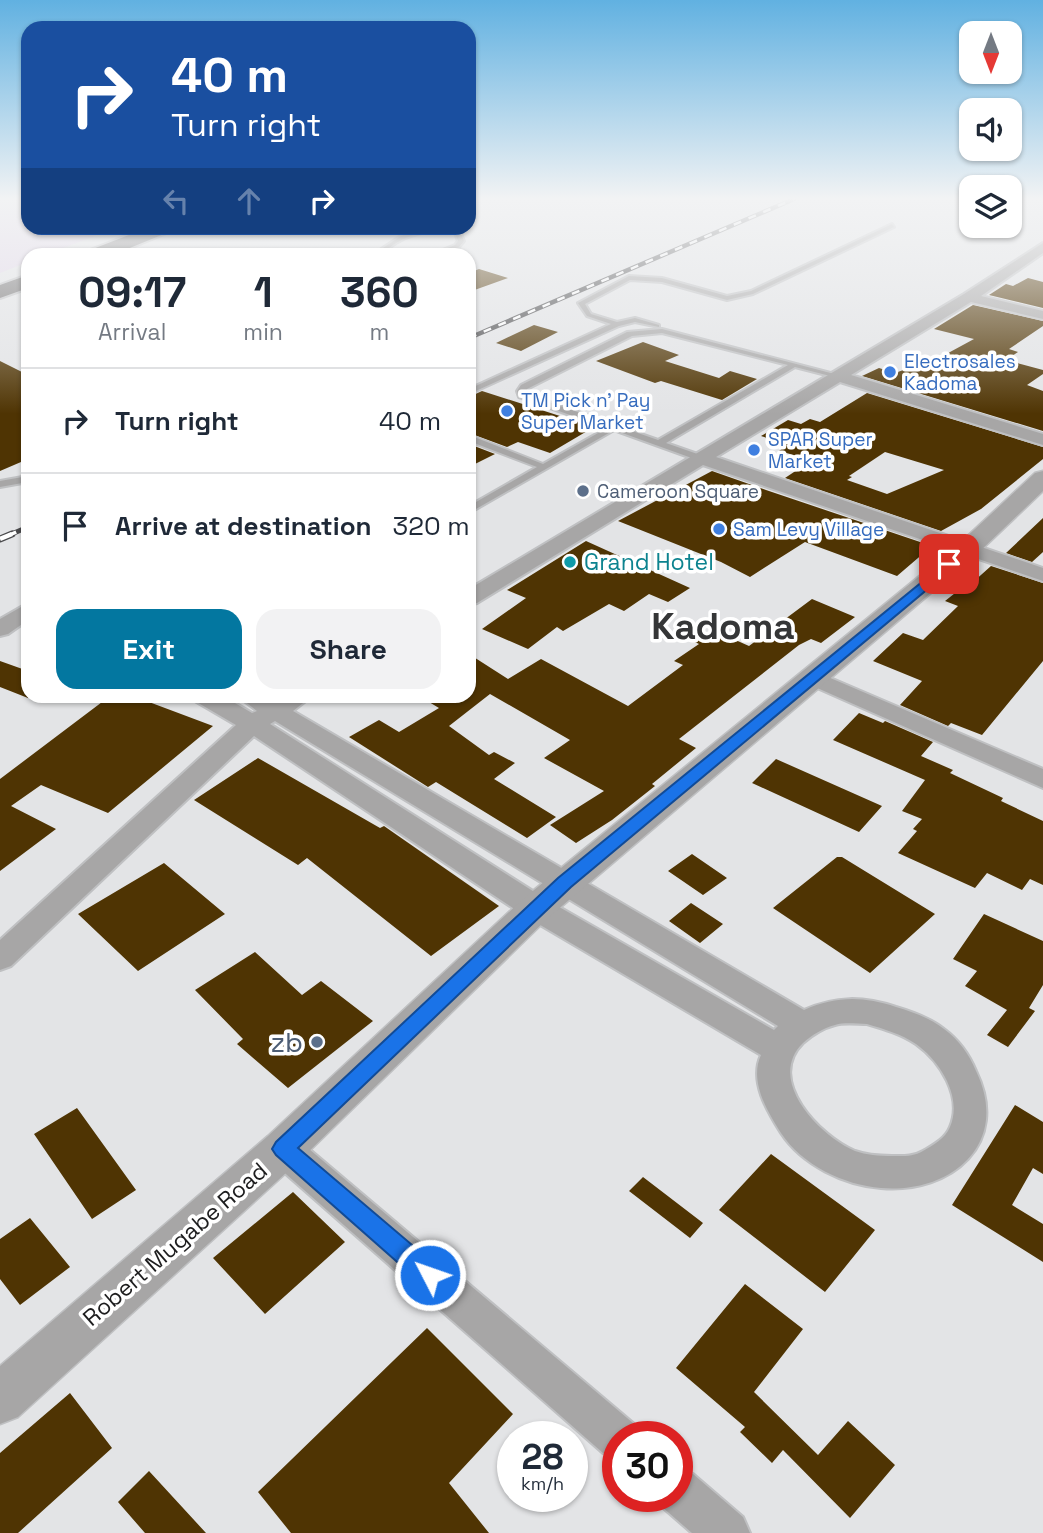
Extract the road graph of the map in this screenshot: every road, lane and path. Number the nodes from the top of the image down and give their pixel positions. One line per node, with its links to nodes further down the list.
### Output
1 (798, 271): 7 (lane)
2 (1008, 271): 5 (street)
3 (21, 284): 4 (highway)
4 (0, 292)
5 (969, 297): 6 (street); 10 (street)
6 (1043, 315)
7 (617, 324): 8 (lane); 11 (lane)
8 (662, 331): 9 (lane); 12 (lane)
9 (794, 365): 10 (lane); 15 (lane)
10 (838, 376): 13 (street); 16 (street)
11 (476, 389)
12 (614, 427): 15 (lane); 17 (lane)
13 (1043, 440)
14 (476, 442): 17 (lane)
15 (660, 443): 16 (lane)
16 (703, 458): 22 (street); 24 (street)
17 (544, 467): 21 (lane)
18 (1043, 478): 22 (street, Robert Mugabe Road)
19 (21, 480): 20 (lane)
20 (0, 484)
21 (476, 506)
22 (969, 548): 23 (street); 27 (street, Robert Mugabe Road)
23 (1043, 575)
24 (476, 594)
25 (21, 615): 26 (street)
26 (0, 629)
27 (814, 678): 31 (street); 32 (street, Robert Mugabe Road)
28 (230, 703): 30 (street)
29 (280, 703): 30 (street)
30 (259, 711): 32 (street); 33 (street); 34 (street)
31 (1043, 779)
32 (565, 883): 33 (street, Robert Mugabe Road); 35 (street)
33 (536, 908): 36 (street); 37 (street, Robert Mugabe Road)
34 (0, 958)
35 (802, 1024): 36 (street); 36 (street)
36 (779, 1049)
37 (283, 1149): 38 (street, Robert Mugabe Road); 39 (street)
38 (0, 1399)
39 (602, 1424)
40 (693, 1504): 41 (street)
41 (727, 1533)

